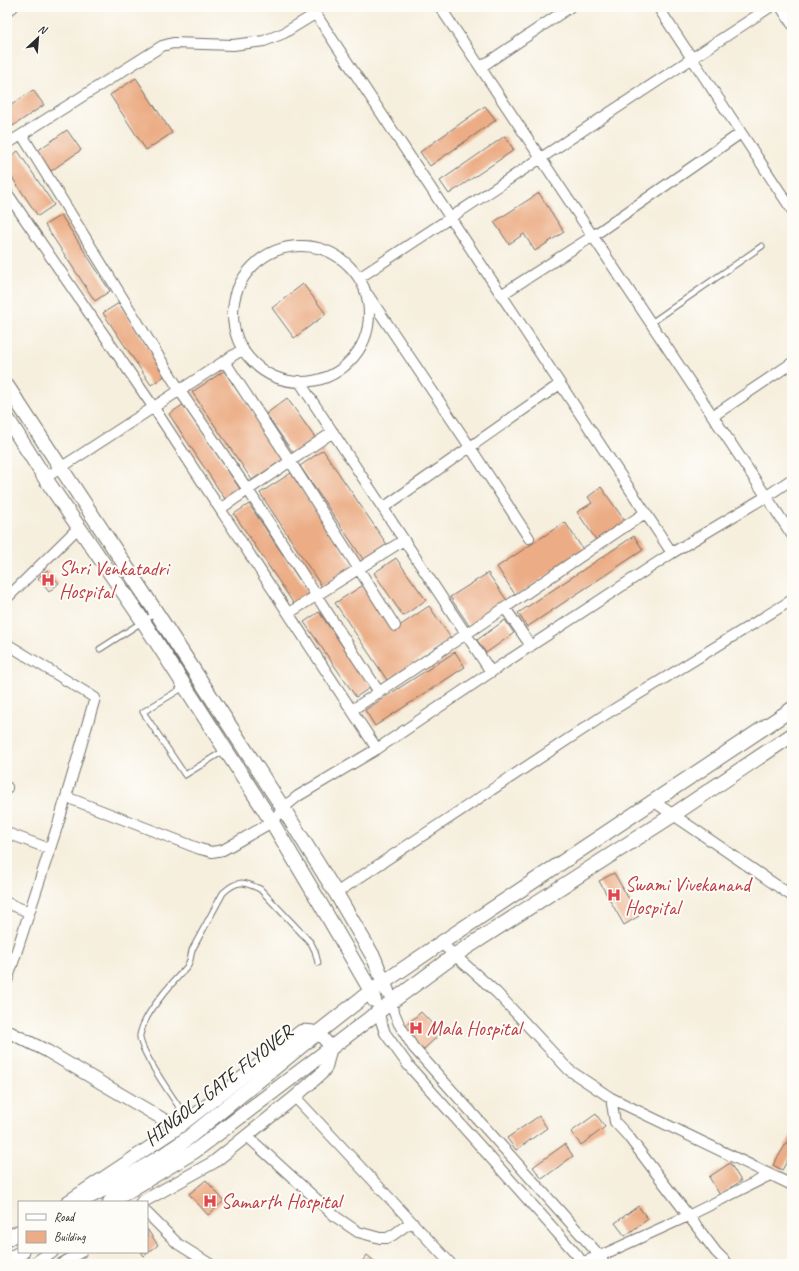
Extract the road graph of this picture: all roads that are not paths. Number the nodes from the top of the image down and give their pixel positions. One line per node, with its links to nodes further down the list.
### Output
1 (13, 7): 8 (street)
2 (440, 7): 11 (street)
3 (658, 7): 10 (street)
4 (770, 7): 10 (street)
5 (781, 7): 9 (street)
6 (563, 9): 11 (street)
7 (313, 10): 13 (street); 18 (street)
8 (7, 11)
9 (792, 24)
10 (692, 58): 12 (street); 15 (street)
11 (480, 67): 15 (street)
12 (741, 133): 17 (street); 19 (street)
13 (22, 135): 14 (street); 31 (street)
14 (7, 144)
15 (540, 158): 18 (street); 19 (street)
16 (7, 193): 32 (street)
17 (792, 210)
18 (450, 217): 21 (street); 23 (street)
19 (593, 236): 23 (street); 24 (street)
20 (762, 246): 24 (lane)
21 (359, 278): 22 (street); 25 (street)
22 (366, 292): 28 (street); 36 (street)
23 (501, 295): 29 (street)
24 (651, 323): 33 (street)
25 (243, 349): 26 (street); 28 (street)
26 (225, 362): 31 (street); 37 (street)
27 (792, 363): 33 (street)
28 (299, 381): 35 (street)
29 (560, 384): 36 (street); 45 (street)
30 (7, 386): 38 (main road)
31 (180, 391): 32 (street); 41 (street)
32 (154, 408): 38 (street); 44 (street)
33 (713, 416): 42 (street)
34 (7, 418): 39 (main road)
35 (333, 432): 37 (street); 43 (street)
36 (470, 447): 43 (street); 48 (street)
37 (290, 461): 41 (street); 51 (street)
38 (61, 468): 39 (street); 56 (main road)
39 (45, 478): 46 (main road)
40 (792, 480): 42 (street)
41 (248, 490): 44 (street); 52 (street)
42 (767, 496): 47 (street); 50 (street)
43 (383, 508): 49 (street)
44 (220, 509): 57 (street)
45 (645, 513): 50 (street); 55 (street)
46 (79, 527): 53 (street); 58 (main road)
47 (792, 535)
48 (529, 538)
49 (404, 540): 51 (street); 60 (street)
50 (672, 554): 62 (street)
51 (359, 568): 52 (street); 59 (street)
52 (316, 596): 57 (street); 66 (street)
53 (7, 598)
54 (792, 600): 79 (street)
55 (505, 608): 60 (street); 62 (street)
56 (156, 612): 58 (lane); 74 (main road)
57 (289, 613): 68 (street)
58 (143, 621): 63 (lane); 65 (main road)
59 (395, 626)
60 (466, 634): 64 (street); 66 (street)
61 (7, 644): 72 (street)
62 (531, 646): 64 (street)
63 (100, 649)
64 (491, 672): 70 (street)
65 (185, 686): 71 (main road); 71 (lane)
66 (379, 692): 68 (street)
67 (792, 709): 73 (main road, HINGOLI GATE FLYOVER)
68 (352, 710): 70 (street)
69 (792, 735): 75 (main road, HINGOLI GATE FLYOVER)
70 (377, 749): 74 (street)
71 (226, 750): 76 (main road)
72 (66, 797): 76 (street); 78 (street)
73 (653, 801): 75 (street); 83 (main road, HINGOLI GATE FLYOVER)
74 (283, 808): 76 (street); 79 (main road)
75 (673, 815): 80 (street); 84 (main road, HINGOLI GATE FLYOVER)
76 (272, 822): 88 (main road)
77 (7, 833): 78 (street)
78 (50, 849): 82 (street)
79 (336, 893): 87 (main road)
80 (792, 896)
81 (7, 903): 82 (street)
82 (29, 912): 86 (street)
83 (441, 943): 84 (street); 87 (main road, HINGOLI GATE FLYOVER)
84 (455, 955): 89 (main road, HINGOLI GATE FLYOVER); 95 (street)
85 (318, 963): 96 (lane)
86 (7, 981)
87 (384, 982): 88 (main road, HINGOLI GATE FLYOVER); 89 (main road)
88 (371, 992): 90 (main road); 92 (main road, HINGOLI GATE FLYOVER)
89 (390, 1002): 90 (main road, HINGOLI GATE FLYOVER); 116 (street)
90 (378, 1012): 93 (main road, HINGOLI GATE FLYOVER); 117 (street)
91 (7, 1031): 97 (street)
92 (318, 1032): 93 (street); 96 (street); 102 (main road, HINGOLI GATE FLYOVER)
93 (331, 1047): 94 (street); 103 (main road, HINGOLI GATE FLYOVER)
94 (295, 1097): 98 (street); 107 (street)
95 (611, 1098): 99 (street); 106 (street)
96 (188, 1120): 97 (street)
97 (178, 1128): 101 (street)
98 (247, 1136): 104 (street); 107 (street)
99 (770, 1175): 100 (street); 106 (street)
100 (792, 1185)
101 (68, 1201)
102 (80, 1201)
103 (112, 1201)
104 (144, 1201)
105 (148, 1214): 119 (street)
106 (688, 1216): 110 (street); 116 (street)
107 (411, 1222): 120 (street)
108 (18, 1233): 109 (main road)
109 (7, 1239)
110 (716, 1252): 121 (street); 122 (street)
111 (20, 1253): 114 (main road)
112 (48, 1253): 118 (street)
113 (79, 1253): 115 (street)
114 (7, 1260)
115 (64, 1260)
116 (602, 1260): 117 (street)
117 (582, 1263)
118 (34, 1264)
119 (210, 1264)
120 (451, 1264)
121 (717, 1264)
122 (728, 1264)

